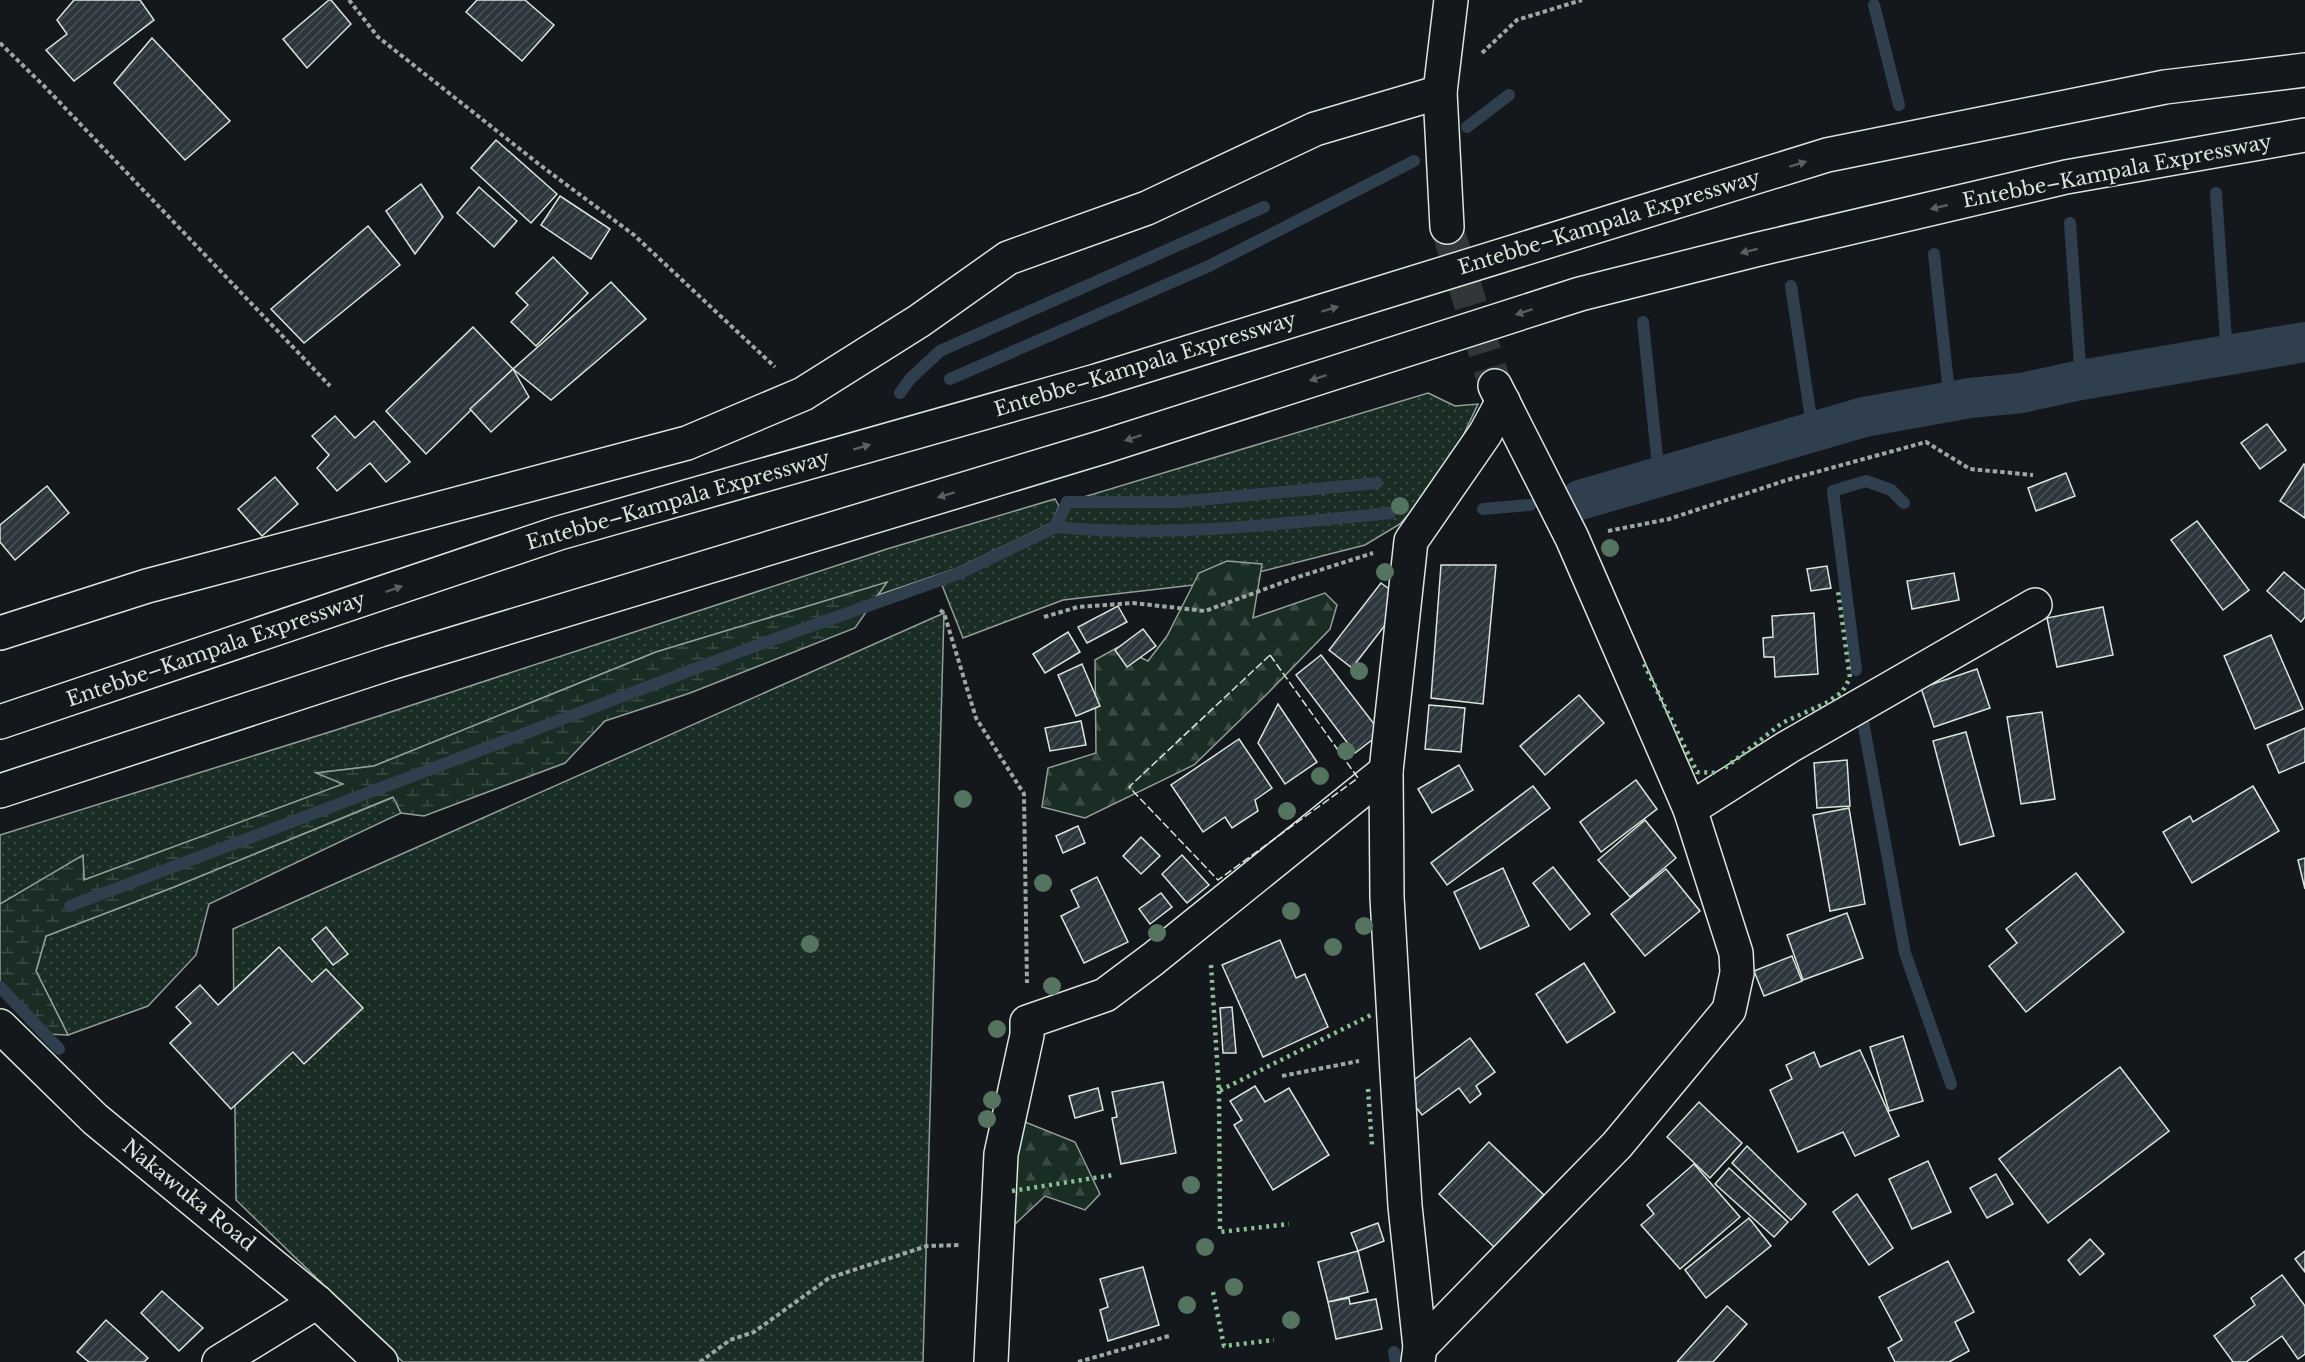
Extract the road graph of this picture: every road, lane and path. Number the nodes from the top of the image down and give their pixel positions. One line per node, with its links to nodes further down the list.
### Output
1 (349, 0): 10 (path)
2 (1451, 0): 6 (main road)
3 (1582, 0): 6 (path)
4 (0, 43): 9 (path)
5 (2305, 70): 18 (main road, Entebbe–Kampala Expressway, one-way to 5)
6 (1440, 92): 8 (main road); 10 (main road)
7 (2305, 135): 20 (main road, Entebbe–Kampala Expressway, one-way to 20)
8 (1447, 227)
9 (330, 386)
10 (803, 394): 17 (main road)
11 (2033, 475): 12 (path)
12 (1572, 538): 13 (main road); 21 (main road)
13 (1411, 541): 16 (path); 19 (main road)
14 (2035, 605): 21 (main road)
15 (940, 610): 22 (path)
16 (1044, 617)
17 (0, 633)
18 (0, 722)
19 (1386, 771): 22 (main road); 24 (main road)
20 (0, 790)
21 (1690, 809): 29 (main road)
22 (1027, 1022): 26 (main road)
23 (0, 1026): 27 (main road, Nakawuka Road)
24 (1396, 1072): 25 (path); 29 (main road)
25 (1282, 1076)
26 (996, 1245): 32 (path); 33 (main road)
27 (317, 1302): 30 (main road); 31 (main road, Nakawuka Road)
28 (1169, 1335): 34 (path)
29 (1419, 1355)
30 (219, 1362)
31 (381, 1362)
32 (700, 1362)
33 (991, 1362)
34 (1078, 1362)

